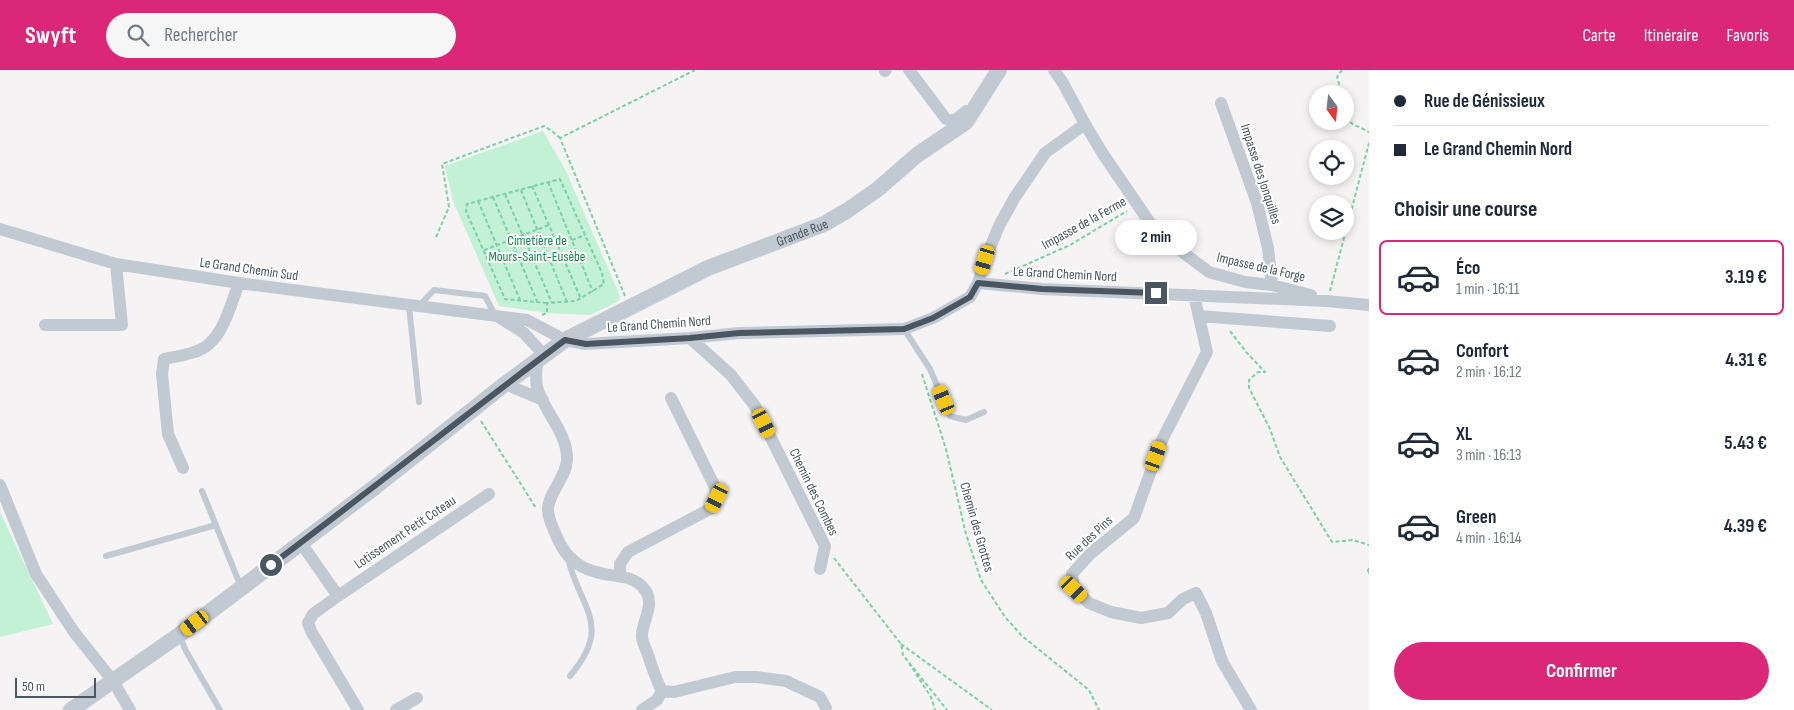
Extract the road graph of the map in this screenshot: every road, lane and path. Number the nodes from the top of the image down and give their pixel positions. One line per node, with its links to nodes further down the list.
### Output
1 (695, 70): 12 (path)
2 (909, 70): 8 (street)
3 (999, 70): 8 (street, Grande Rue)
4 (1054, 70): 9 (street, Impasse de la Forge)
5 (1342, 70): 6 (path)
6 (1339, 85)
7 (1220, 102): 34 (street, Impasse des Jonquilles)
8 (978, 104): 46 (street, Grande Rue)
9 (1084, 124): 20 (street, Impasse de la Forge); 32 (street)
10 (1354, 124): 11 (path)
11 (1369, 132)
12 (560, 138): 26 (path); 46 (path)
13 (1369, 143): 39 (path)
14 (548, 182): 15 (path); 24 (path); 28 (path)
15 (532, 186): 16 (path); 21 (path)
16 (521, 190): 17 (path); 23 (path)
17 (505, 194): 18 (path); 25 (path)
18 (493, 197): 19 (path); 27 (path)
19 (478, 201): 29 (path); 30 (path)
20 (1138, 205): 32 (path, Impasse de la Ferme); 34 (street, Impasse de la Forge)
21 (549, 225): 23 (path); 37 (path)
22 (0, 229): 31 (street, Le Grand Chemin Sud)
23 (538, 229): 25 (path); 41 (path)
24 (585, 235): 28 (path); 35 (path)
25 (523, 236): 27 (path); 43 (path)
26 (436, 237)
27 (511, 240): 29 (path); 40 (path)
28 (572, 240): 35 (path)
29 (497, 244): 30 (path); 38 (path)
30 (483, 250): 38 (path)
31 (116, 264): 33 (street, Le Grand Chemin Sud); 51 (street)
32 (981, 283): 36 (street, Le Grand Chemin Nord); 53 (street, Le Grand Chemin Nord)
33 (238, 284): 45 (street, Le Grand Chemin Sud); 64 (street)
34 (1272, 285): 39 (street, Impasse de la Forge)
35 (593, 292): 37 (path)
36 (1194, 294): 39 (street, Le Grand Chemin Nord); 49 (street, Rue des Pins)
37 (581, 299): 41 (path)
38 (520, 300): 40 (path)
39 (1324, 300): 44 (street, Le Grand Chemin Nord)
40 (537, 302): 42 (path)
41 (567, 302): 43 (path)
42 (547, 303): 43 (path); 47 (path)
43 (552, 303)
44 (1369, 305)
45 (413, 307): 48 (street, Le Grand Chemin Sud); 48 (lane); 61 (lane)
46 (629, 307): 55 (street, Grande Rue)
47 (547, 313)
48 (497, 316): 55 (street, Le Grand Chemin Nord); 56 (street)
49 (1199, 316): 50 (street); 99 (street, Rue des Pins)
50 (1219, 318): 52 (street); 71 (path)
51 (45, 325)
52 (1330, 326)
53 (904, 329): 54 (street, Le Grand Chemin Nord); 63 (lane)
54 (690, 338): 55 (street, Le Grand Chemin Nord); 72 (street, Chemin des Combes)
55 (565, 340): 56 (street, Grande Rue)
56 (541, 358): 58 (street, Grande Rue); 60 (street)
57 (919, 366): 98 (path, Chemin des Grottes)
58 (505, 384): 60 (street); 62 (street, Grande Rue)
59 (671, 398): 78 (street)
60 (543, 400): 69 (street)
61 (419, 402)
62 (473, 409): 69 (path); 70 (street, Grande Rue)
63 (984, 412)
64 (183, 468)
65 (0, 485): 85 (street)
66 (202, 492): 68 (lane)
67 (489, 494): 80 (street, Lotissement Petit Coteau)
68 (216, 525): 74 (lane); 79 (lane)
69 (552, 526): 73 (street)
70 (301, 543): 79 (street, Grande Rue); 80 (street)
71 (1369, 545)
72 (825, 546): 76 (street, Chemin des Combes); 82 (path)
73 (566, 553): 78 (street); 84 (lane)
74 (106, 556)
75 (1369, 568): 77 (path)
76 (820, 570)
77 (1369, 573)
78 (620, 575): 86 (street)
79 (241, 588): 81 (street, Grande Rue)
80 (338, 596): 92 (street, Lotissement Petit Coteau)
81 (179, 635): 85 (street, Grande Rue); 91 (lane)
82 (901, 644): 83 (path); 97 (path)
83 (904, 654): 95 (path); 96 (path)
84 (570, 676)
85 (113, 681): 89 (street, Grande Rue); 90 (street)
86 (662, 691): 88 (street); 94 (street)
87 (417, 698): 93 (street)
88 (826, 708)
89 (71, 710)
90 (130, 710)
91 (220, 710)
92 (358, 710)
93 (396, 710)
94 (642, 710)
95 (935, 710)
96 (947, 710)
97 (992, 710)
98 (1099, 710)
99 (1251, 710)

